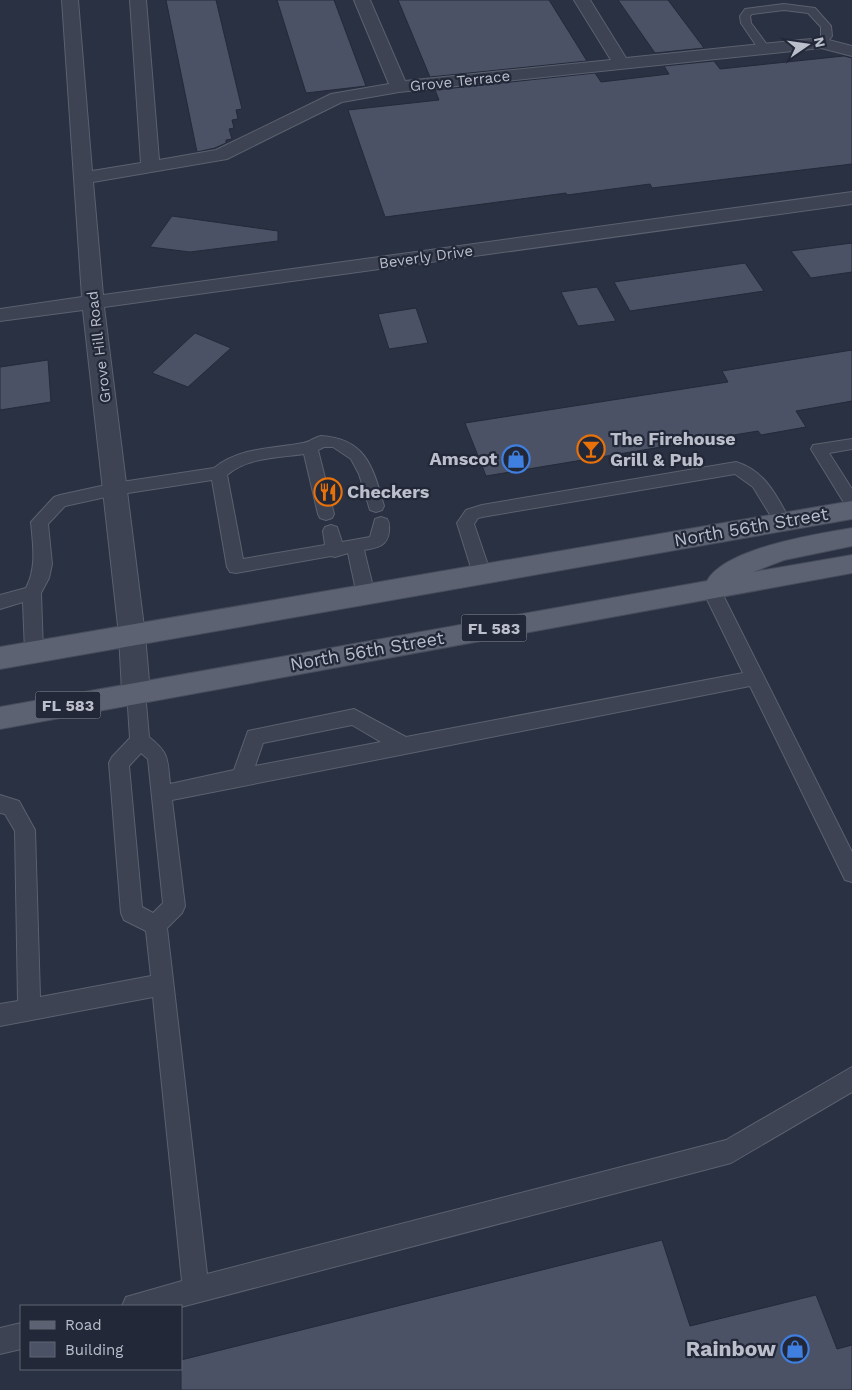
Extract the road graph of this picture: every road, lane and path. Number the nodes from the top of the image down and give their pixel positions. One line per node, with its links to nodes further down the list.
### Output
1 (70, 0): 11 (street, Grove Hill Road)
2 (138, 0): 10 (street)
3 (362, 0): 9 (street)
4 (582, 0): 8 (street)
5 (821, 43): 6 (street, Grove Terrace); 6 (lane); 7 (street, Grove Terrace)
6 (764, 49): 8 (street, Grove Terrace)
7 (852, 51)
8 (621, 64): 9 (street, Grove Terrace)
9 (399, 87): 10 (street, Grove Terrace)
10 (150, 167): 11 (street, Grove Terrace)
11 (82, 178): 13 (street, Grove Hill Road)
12 (852, 198): 13 (street, Beverly Drive)
13 (93, 304): 14 (street, Beverly Drive); 18 (street, Grove Hill Road)
14 (0, 316)
15 (852, 444): 19 (lane)
16 (310, 448): 17 (lane); 20 (lane); 22 (lane)
17 (219, 473): 18 (lane); 28 (lane)
18 (115, 489): 32 (lane); 35 (street, Grove Hill Road)
19 (852, 502)
20 (376, 506)
21 (852, 510): 23 (main road, North 56th Street)
22 (326, 514)
23 (782, 522): 30 (main road, North 56th Street); 30 (lane)
24 (381, 523): 27 (lane)
25 (331, 531): 28 (lane)
26 (852, 537): 31 (main road)
27 (354, 547): 28 (lane); 33 (lane)
28 (335, 550)
29 (852, 564): 31 (main road, North 56th Street / FL 583)
30 (482, 574): 33 (main road, North 56th Street)
31 (711, 589): 38 (lane); 39 (main road, North 56th Street / FL 583)
32 (32, 593): 34 (lane); 36 (lane)
33 (366, 595): 35 (main road, North 56th Street)
34 (0, 602)
35 (132, 635): 36 (main road, North 56th Street); 39 (street, Grove Hill Road)
36 (34, 652): 37 (main road, North 56th Street)
37 (0, 658)
38 (755, 678): 42 (lane); 46 (lane)
39 (136, 692): 40 (main road, North 56th Street / FL 583); 41 (lane)
40 (0, 718)
41 (140, 741): 44 (lane); 47 (lane)
42 (404, 746): 43 (lane); 43 (lane)
43 (242, 777): 44 (lane)
44 (162, 794): 47 (lane)
45 (6, 806): 49 (lane)
46 (852, 873)
47 (156, 925): 48 (lane)
48 (162, 985): 49 (lane); 52 (lane)
49 (28, 1009): 50 (lane)
50 (0, 1015)
51 (852, 1079): 52 (lane)
52 (196, 1290): 53 (lane)
53 (139, 1305)
54 (20, 1336): 55 (lane)
55 (0, 1341)

